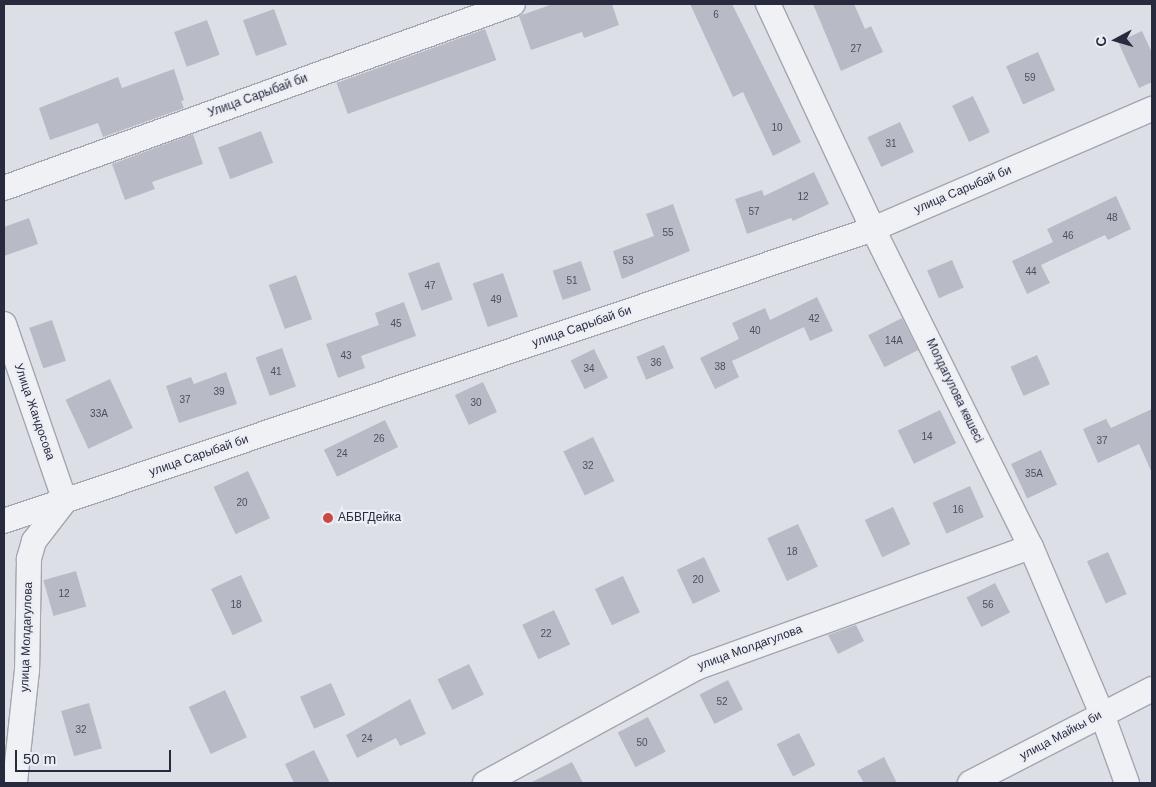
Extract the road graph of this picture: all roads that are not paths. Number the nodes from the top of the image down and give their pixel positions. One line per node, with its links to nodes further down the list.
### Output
1 (513, 4): 4 (street, Улица Сарыбай би)
2 (768, 4): 5 (street, Молдагулова көшесі)
3 (1152, 109): 5 (street, улица Сарыбай би)
4 (4, 188)
5 (873, 229): 7 (street, улица Сарыбай би); 9 (street, Молдагулова көшесі)
6 (4, 324): 7 (street, Улица Жандосова)
7 (64, 501): 8 (street, улица Сарыбай би); 12 (street, улица Молдагулова)
8 (4, 520)
9 (1031, 547): 11 (street, Молдагулова көшесі); 13 (street, улица Молдагулова)
10 (1152, 689): 11 (street, улица Майкы би)
11 (1102, 714): 14 (street, улица Майкы би); 15 (street, Молдагулова көшесі)
12 (15, 783)
13 (485, 783)
14 (970, 783)
15 (1127, 783)

